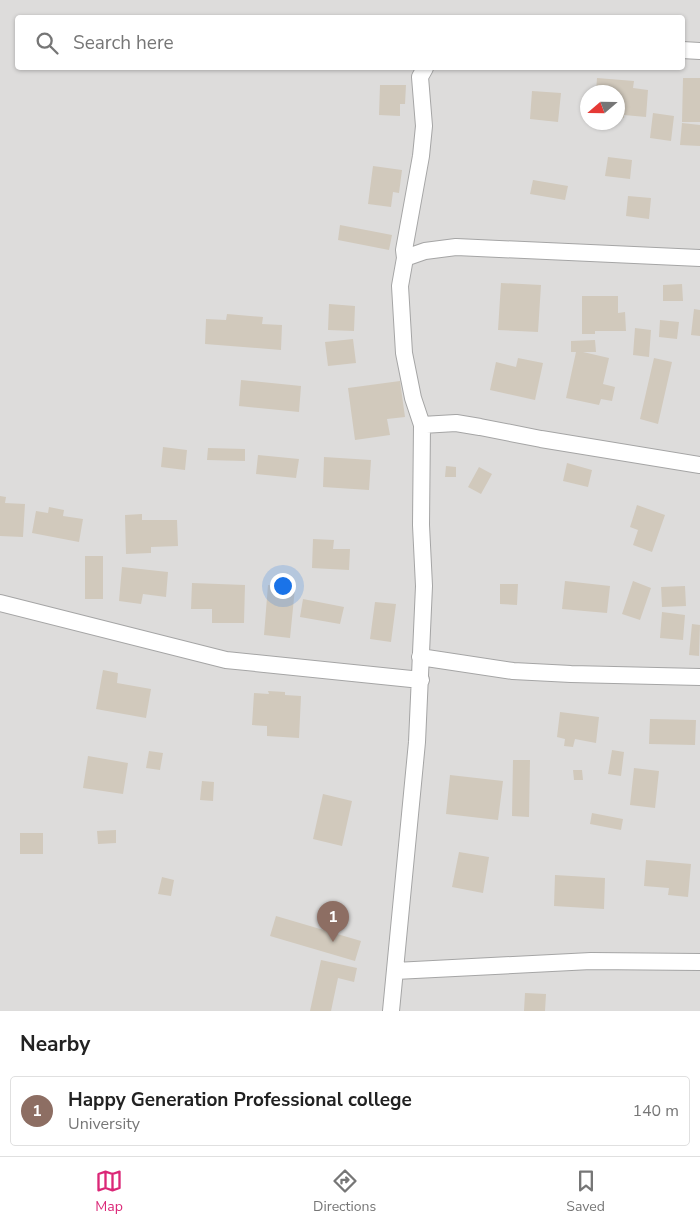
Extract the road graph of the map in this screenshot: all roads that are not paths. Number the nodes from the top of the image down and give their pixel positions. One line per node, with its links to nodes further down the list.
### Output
1 (685, 50): 2 (street)
2 (700, 51)
3 (424, 70): 4 (street)
4 (406, 258): 5 (street); 6 (street)
5 (700, 258)
6 (422, 425): 7 (street); 9 (street)
7 (700, 465)
8 (0, 603): 11 (street)
9 (420, 657): 10 (street); 11 (street)
10 (700, 677)
11 (421, 680): 13 (street)
12 (700, 962): 13 (street)
13 (395, 971): 14 (street)
14 (390, 1011)

